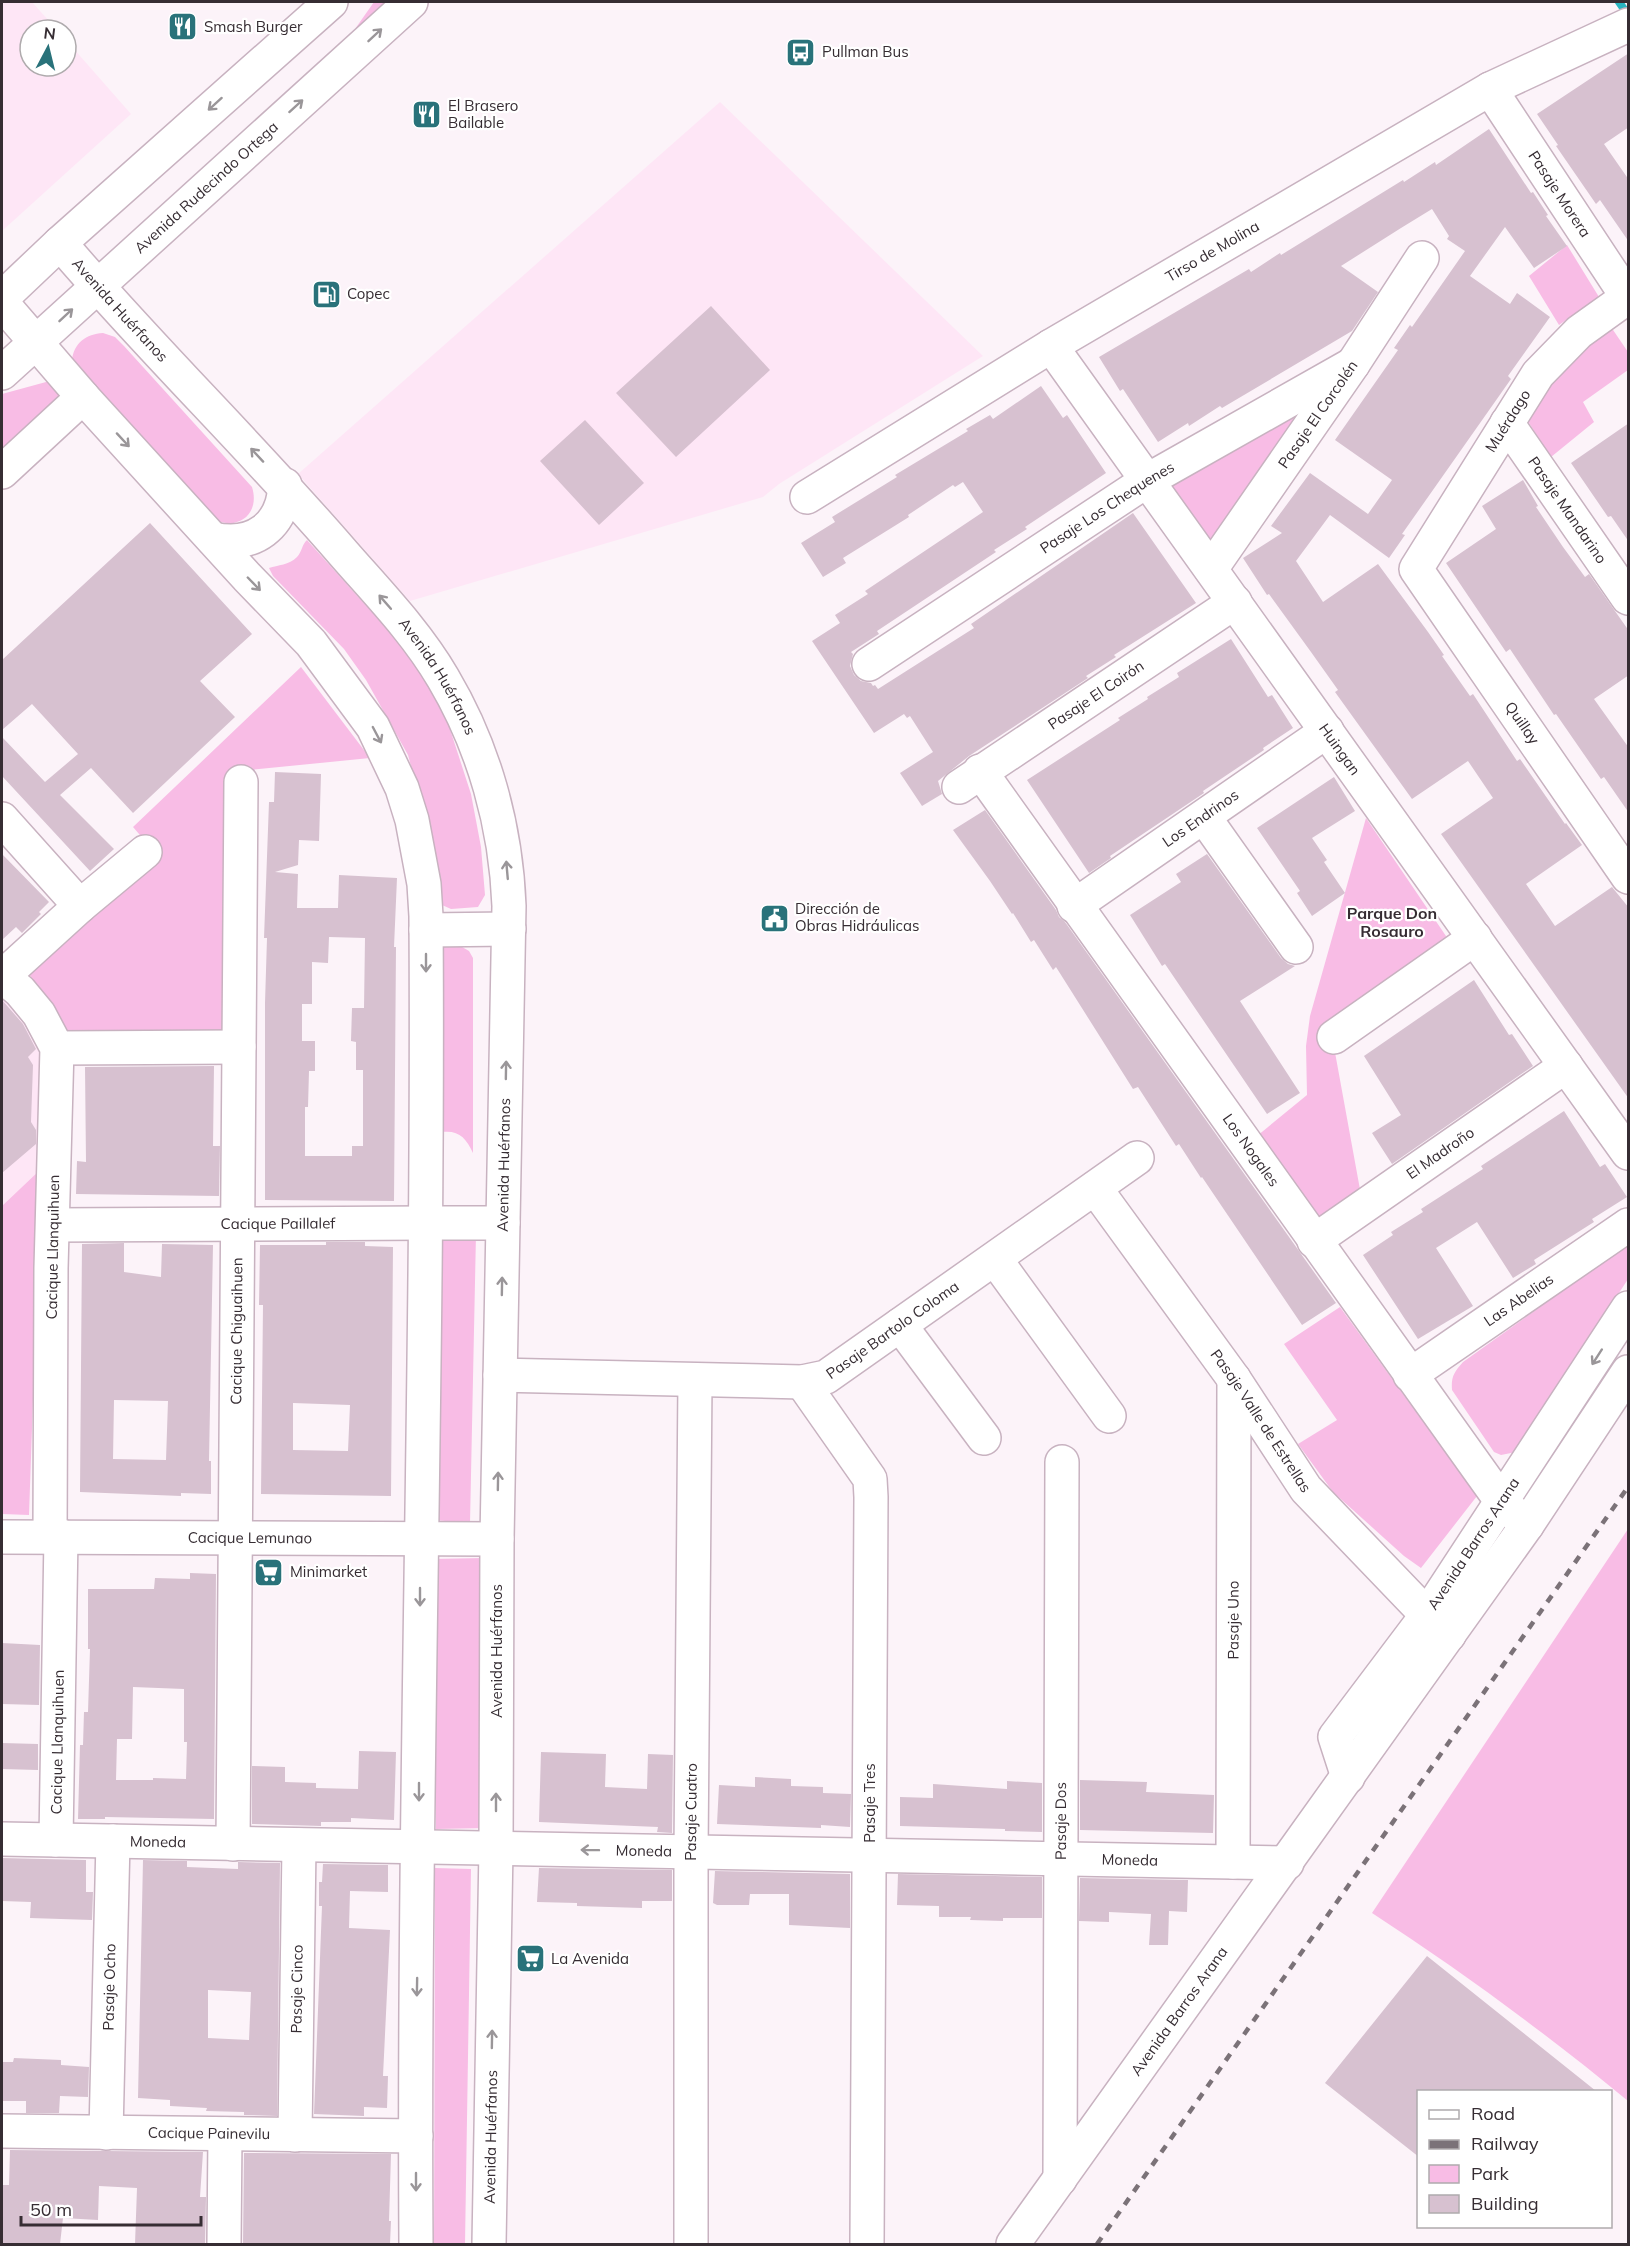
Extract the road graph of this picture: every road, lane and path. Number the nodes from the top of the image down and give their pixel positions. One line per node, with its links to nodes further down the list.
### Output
1 (331, 2): 5 (street, one-way to 5)
2 (411, 2): 7 (street, Avenida Rudecindo Ortega, one-way to 2)
3 (1628, 26): 4 (street, Tirso de Molina)
4 (1490, 89): 8 (street, Pasaje Morera); 12 (street, Tirso de Molina)
5 (60, 243): 7 (street, Avenida Huérfanos); 9 (street)
6 (1422, 258): 13 (street, Pasaje El Corcolén)
7 (97, 286): 11 (street, Avenida Rudecindo Ortega, one-way to 7); 19 (street, Avenida Huérfanos, one-way to 7)
8 (1628, 297): 16 (street, Muérdago)
9 (2, 298)
10 (2, 303): 11 (street)
11 (36, 343): 14 (street, Avenida Rudecindo Ortega); 15 (street)
12 (1051, 345): 18 (street, Huingan); 20 (street, Tirso de Molina)
13 (1353, 364): 18 (street, Pasaje Los Chequenes); 22 (street, Pasaje El Corcolén)
14 (2, 373)
15 (83, 397): 17 (street); 21 (street, one-way to 21)
16 (1507, 423): 23 (street, Muérdago); 24 (street, Pasaje Mandarino)
17 (2, 472)
18 (1148, 480): 22 (street, Huingan); 26 (street, Pasaje Los Chequenes)
19 (285, 485): 21 (street); 36 (street, Avenida Huérfanos, one-way to 19)
20 (807, 497)
21 (213, 539): 37 (street, one-way to 37)
22 (1211, 569): 25 (street, Huingan)
23 (1416, 569): 33 (street, Quillay)
24 (1629, 597)
25 (1235, 602): 27 (street, Huingan); 28 (street, Pasaje El Coirón)
26 (869, 664)
27 (1327, 731): 30 (street, Los Endrinos); 38 (street, Huingan)
28 (969, 779): 35 (street, Los Nogales)
29 (241, 782): 42 (street, Cacique Chiguaihuen)
30 (1204, 817): 35 (street, Los Endrinos); 39 (street)
31 (2, 819): 34 (street)
32 (145, 852): 34 (street)
33 (1629, 877)
34 (80, 906): 40 (street)
35 (1074, 906): 53 (street, Los Nogales)
36 (509, 928): 37 (street); 50 (street, Avenida Huérfanos, one-way to 36)
37 (426, 930): 49 (street, one-way to 49)
38 (1475, 938): 41 (street); 44 (street, Huingan)
39 (1296, 947)
40 (2, 977): 43 (street, Cacique Llanquihuen)
41 (1334, 1038)
42 (239, 1047): 43 (street); 48 (street, Cacique Chiguaihuen)
43 (57, 1048): 51 (street, Cacique Llanquihuen)
44 (1566, 1066): 45 (street, Huingan); 53 (street, El Madroño)
45 (1629, 1153)
46 (1137, 1158): 47 (street, Pasaje Bartolo Coloma)
47 (1095, 1188): 54 (street, Pasaje Bartolo Coloma); 60 (street, Pasaje Valle de Estrellas)
48 (238, 1223): 49 (street, Cacique Paillalef); 51 (street, Cacique Paillalef); 70 (street, Cacique Chiguaihuen)
49 (426, 1223): 50 (street, Cacique Paillalef); 71 (street)
50 (503, 1223): 58 (street, Avenida Huérfanos, one-way to 50)
51 (53, 1225): 69 (street, Cacique Llanquihuen)
52 (1629, 1225): 59 (street, Las Abelias)
53 (1314, 1241): 59 (street, Los Nogales)
54 (995, 1259): 56 (street, Pasaje Bartolo Coloma); 63 (street)
55 (1629, 1308): 66 (street, Avenida Barros Arana, one-way to 66)
56 (900, 1325): 62 (street, Pasaje Bartolo Coloma); 64 (street)
57 (1629, 1372): 67 (street, Avenida Barros Arana)
58 (500, 1375): 61 (street, Pasaje Bartolo Coloma); 72 (street, Avenida Huérfanos, one-way to 58)
59 (1410, 1375): 66 (street, Los Nogales)
60 (1234, 1379): 73 (street, Pasaje Valle de Estrellas); 84 (street, Pasaje Uno)
61 (695, 1380): 62 (street, Pasaje Bartolo Coloma); 81 (street, Pasaje Cuatro)
62 (802, 1382): 82 (street, Pasaje Tres)
63 (1109, 1416)
64 (984, 1438)
65 (1062, 1462): 83 (street, Pasaje Dos)
66 (1502, 1503): 67 (street, Los Nogales); 73 (street, Avenida Barros Arana)
67 (1527, 1525): 73 (street, Avenida Barros Arana)
68 (2, 1537): 69 (street, Cacique Lemunao)
69 (56, 1537): 70 (street, Cacique Lemunao); 75 (street, Cacique Llanquihuen)
70 (237, 1537): 71 (street, Cacique Lemunao); 77 (street, Cacique Chiguaihuen)
71 (420, 1539): 72 (street, Cacique Lemunao); 79 (street, one-way to 79)
72 (498, 1539): 80 (street, Avenida Huérfanos, one-way to 72)
73 (1438, 1625): 85 (street, Avenida Barros Arana)
74 (2, 1839): 75 (street, Moneda)
75 (57, 1840): 76 (street, Moneda)
76 (113, 1841): 77 (street, Moneda); 87 (street, Pasaje Ocho)
77 (233, 1844): 78 (street, Moneda)
78 (298, 1845): 79 (street, Moneda); 89 (street, Pasaje Cinco)
79 (418, 1847): 80 (street, Moneda); 90 (street, one-way to 90)
80 (496, 1848): 81 (street, Moneda, one-way to 80); 94 (street, Avenida Huérfanos, one-way to 80)
81 (691, 1852): 82 (street, Moneda); 95 (street, Pasaje Cuatro)
82 (869, 1856): 83 (street, Moneda); 96 (street, Pasaje Tres)
83 (1061, 1859): 84 (street, Moneda); 91 (street, Pasaje Dos)
84 (1233, 1862): 85 (street, Moneda)
85 (1287, 1863): 91 (street, Avenida Barros Arana)
86 (2, 2131): 87 (street, Cacique Painevilu)
87 (106, 2133): 88 (street, Cacique Painevilu)
88 (225, 2134): 89 (street, Cacique Painevilu); 92 (street)
89 (296, 2135): 90 (street, Cacique Painevilu)
90 (416, 2136): 93 (street, one-way to 93)
91 (1060, 2179): 97 (street, Avenida Barros Arana)
92 (224, 2244)
93 (417, 2244)
94 (489, 2244)
95 (691, 2244)
96 (867, 2244)
97 (1013, 2244)

